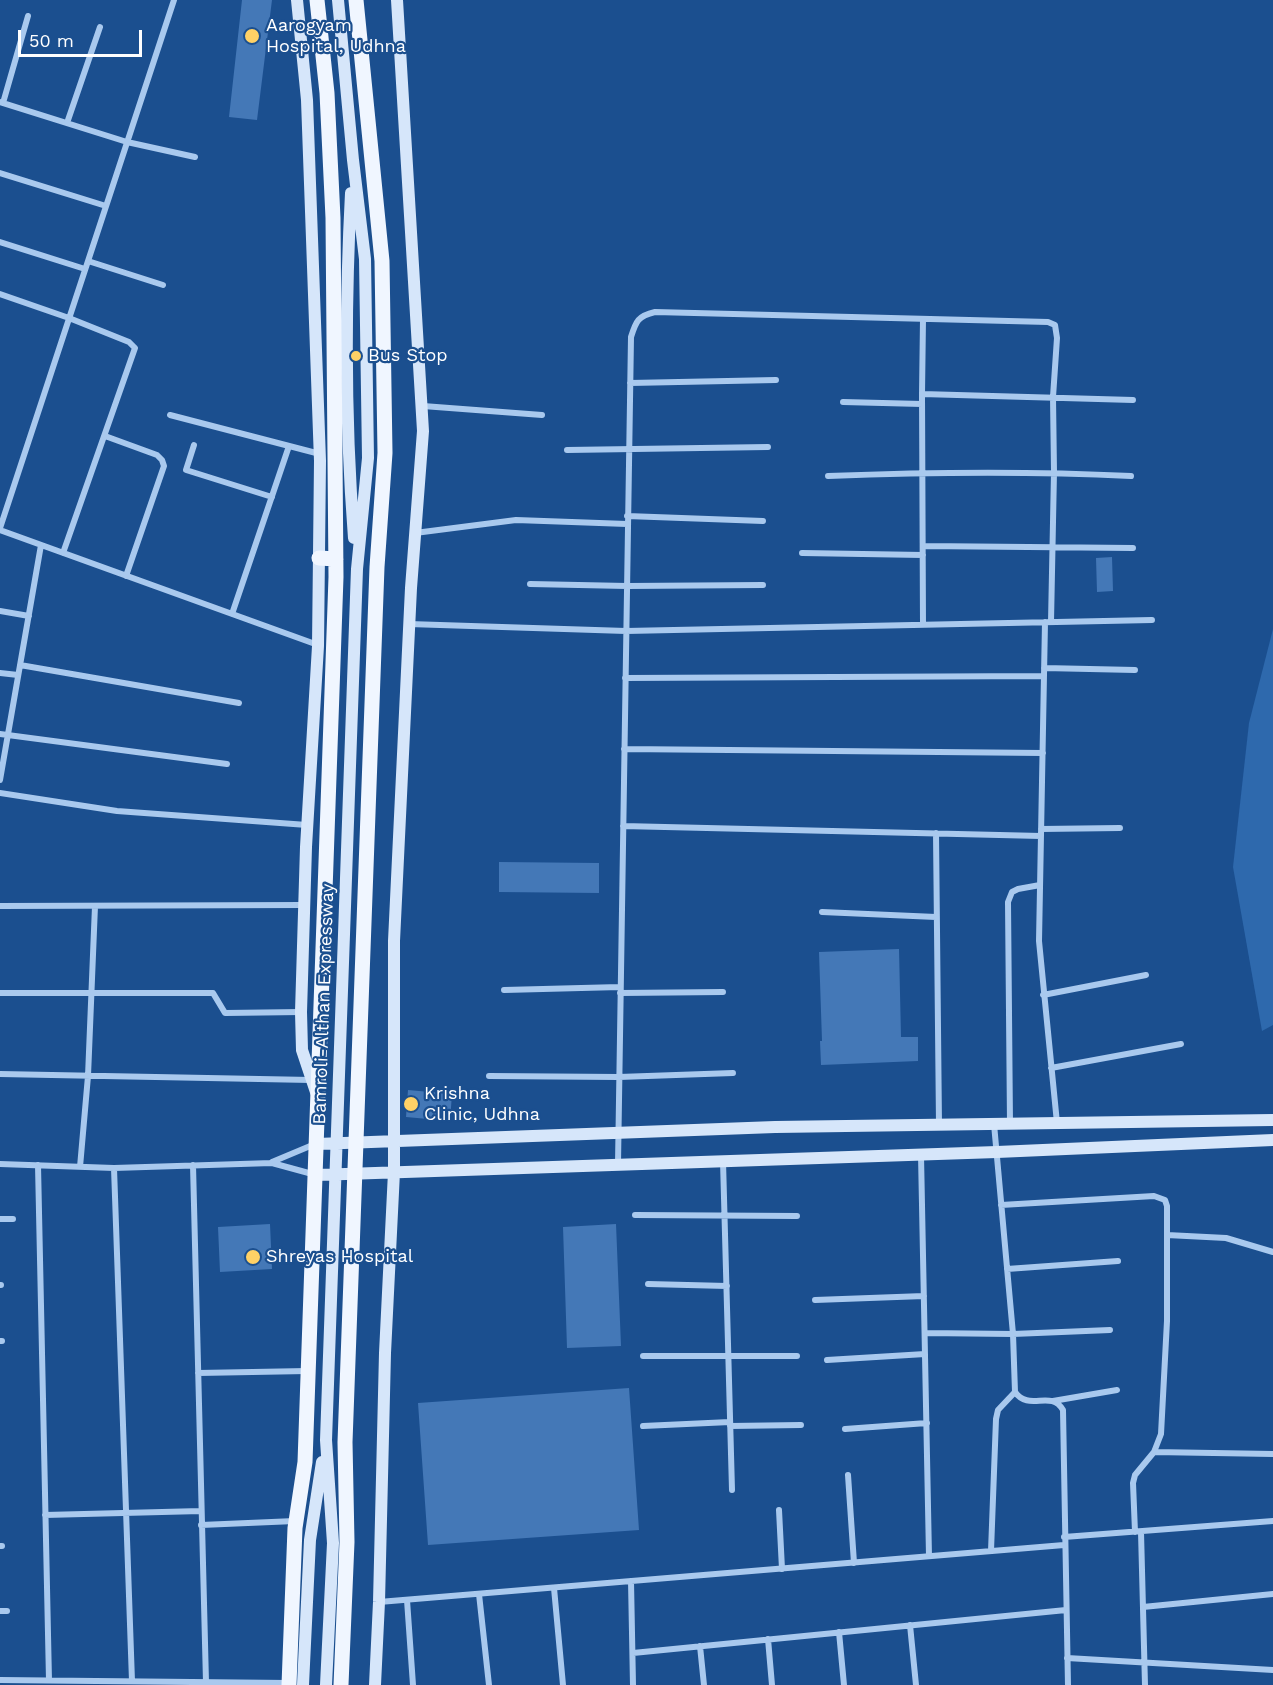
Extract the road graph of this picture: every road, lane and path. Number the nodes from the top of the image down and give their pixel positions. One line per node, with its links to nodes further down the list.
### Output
1 (174, 0): 11 (street)
2 (297, 0): 39 (street)
3 (317, 0): 58 (main road)
4 (338, 0): 13 (street)
5 (356, 0): 124 (main road)
6 (397, 0): 30 (street)
7 (28, 16): 9 (street)
8 (100, 27): 10 (street)
9 (2, 103): 10 (street)
10 (67, 123): 11 (street)
11 (127, 142): 12 (street); 15 (street)
12 (195, 157)
13 (353, 160): 59 (street); 59 (street)
14 (0, 173): 15 (street)
15 (106, 207): 17 (street)
16 (0, 242): 18 (street)
17 (88, 261): 18 (street); 19 (street)
18 (85, 270): 21 (street)
19 (163, 285)
20 (0, 294): 21 (street)
21 (69, 318): 33 (street); 48 (street)
22 (923, 319): 24 (street); 25 (street); 26 (street)
23 (776, 380): 24 (street)
24 (630, 383): 37 (street)
25 (922, 394): 26 (street); 29 (street)
26 (1053, 397): 27 (street); 41 (street)
27 (1133, 400)
28 (843, 402): 29 (street)
29 (922, 404): 40 (street)
30 (423, 406): 32 (street); 49 (street)
31 (170, 415): 35 (street)
32 (542, 415)
33 (105, 436): 54 (street); 60 (street)
34 (194, 445): 44 (street)
35 (289, 446): 39 (street); 44 (street)
36 (768, 447): 37 (street)
37 (629, 449): 38 (street); 45 (street)
38 (567, 450)
39 (320, 454): 57 (street)
40 (923, 472): 41 (street); 42 (street); 51 (street)
41 (1054, 472): 43 (street); 52 (street)
42 (828, 476)
43 (1131, 476)
44 (272, 497): 65 (street)
45 (627, 516): 46 (street); 47 (street)
46 (763, 521)
47 (627, 524): 49 (street); 63 (street)
48 (0, 529): 50 (street)
49 (415, 534): 69 (street)
50 (41, 545): 54 (street); 66 (street)
51 (923, 546): 52 (street); 56 (street)
52 (1052, 547): 53 (street); 68 (street)
53 (1133, 548)
54 (63, 553): 60 (street)
55 (802, 553): 56 (street)
56 (924, 555): 70 (street)
57 (319, 558): 58 (main road); 72 (street)
58 (336, 559): 115 (main road)
59 (357, 569): 126 (street, Bamroli-Althan Expressway)
60 (126, 576): 65 (street)
61 (530, 584): 63 (street)
62 (762, 585): 63 (street)
63 (627, 586): 71 (street)
64 (0, 611): 66 (street)
65 (232, 614): 72 (street)
66 (29, 616): 73 (street)
67 (1152, 620): 68 (street)
68 (1048, 622): 70 (street); 74 (street)
69 (409, 624): 71 (street); 123 (street)
70 (923, 625): 71 (street)
71 (626, 631): 79 (street)
72 (318, 646): 88 (street)
73 (20, 665): 77 (street); 80 (street)
74 (1044, 668): 75 (street); 78 (street)
75 (1135, 670)
76 (0, 673): 77 (street)
77 (18, 675): 82 (street)
78 (1044, 676): 79 (street); 84 (street)
79 (625, 678): 83 (street)
80 (239, 703)
81 (0, 734): 82 (street)
82 (8, 735): 85 (street); 86 (street)
83 (624, 749): 84 (street); 89 (street)
84 (1042, 753): 91 (street)
85 (227, 764)
86 (0, 780)
87 (0, 793): 88 (street)
88 (307, 825): 94 (street)
89 (623, 826): 92 (street); 101 (street)
90 (1120, 828): 91 (street)
91 (1041, 832): 92 (street); 93 (street)
92 (936, 833): 98 (street)
93 (1040, 885): 105 (street); 119 (street)
94 (304, 905): 96 (street); 106 (street)
95 (0, 906): 96 (street)
96 (95, 906): 104 (street)
97 (822, 912): 98 (street)
98 (936, 916): 120 (street)
99 (1146, 975): 105 (street)
100 (504, 990): 101 (street)
101 (620, 990): 102 (street); 113 (street)
102 (723, 992)
103 (0, 993): 104 (street)
104 (92, 993): 106 (street); 111 (street)
105 (1044, 995): 108 (street)
106 (301, 1012): 114 (street)
107 (1181, 1044): 108 (street)
108 (1051, 1068): 117 (street)
109 (733, 1073): 113 (street)
110 (0, 1074): 111 (street)
111 (88, 1076): 114 (street); 135 (street)
112 (489, 1076): 113 (street)
113 (619, 1077): 121 (street)
114 (312, 1080): 115 (street)
115 (318, 1099): 125 (main road)
116 (1273, 1120): 117 (street)
117 (1057, 1123): 119 (street)
118 (994, 1124): 119 (street); 120 (street); 127 (street)
119 (1010, 1124)
120 (939, 1125): 121 (street)
121 (618, 1133): 123 (street); 132 (street)
122 (1273, 1140): 127 (street)
123 (395, 1141): 124 (street); 137 (street)
124 (357, 1142): 126 (street); 138 (main road)
125 (317, 1143): 126 (street); 130 (street); 140 (main road)
126 (337, 1143): 139 (street, Bamroli-Althan Expressway)
127 (997, 1152): 128 (street); 141 (street)
128 (921, 1154): 129 (street); 153 (street)
129 (723, 1161): 132 (street); 143 (street)
130 (272, 1163): 134 (street); 140 (street)
131 (0, 1164): 133 (street)
132 (618, 1164): 137 (street)
133 (38, 1165): 135 (street); 181 (street)
134 (193, 1165): 136 (street); 164 (street)
135 (80, 1167): 136 (street)
136 (114, 1168): 180 (street)
137 (394, 1172): 138 (street); 197 (street)
138 (356, 1173): 139 (street); 214 (main road)
139 (336, 1174): 140 (street); 173 (street, Bamroli-Althan Expressway)
140 (316, 1175): 163 (main road)
141 (1002, 1204): 147 (street); 150 (street)
142 (635, 1215): 143 (street)
143 (725, 1216): 144 (street); 152 (street)
144 (797, 1216)
145 (0, 1219): 146 (street)
146 (13, 1219)
147 (1167, 1235): 148 (street); 174 (street)
148 (1273, 1252)
149 (1118, 1261): 150 (street)
150 (1007, 1269): 157 (street)
151 (648, 1284): 152 (street)
152 (727, 1286): 161 (street)
153 (924, 1296): 154 (street); 156 (street)
154 (815, 1300)
155 (1110, 1330): 157 (street)
156 (925, 1333): 157 (street); 158 (street)
157 (1013, 1334): 166 (street)
158 (925, 1354): 162 (street); 168 (street)
159 (643, 1356): 161 (street)
160 (797, 1356): 161 (street)
161 (729, 1357): 169 (street)
162 (827, 1360)
163 (308, 1371): 164 (street); 182 (main road)
164 (198, 1373): 179 (street)
165 (1116, 1390): 167 (street)
166 (1015, 1392): 167 (street); 188 (street)
167 (1053, 1401): 186 (street)
168 (927, 1423): 172 (street); 189 (street)
169 (730, 1424): 170 (street); 171 (street); 177 (street)
170 (801, 1425)
171 (643, 1426)
172 (845, 1428)
173 (326, 1440): 212 (street); 213 (street)
174 (1155, 1452): 175 (street); 185 (street)
175 (1273, 1454)
176 (848, 1475): 190 (street)
177 (732, 1490)
178 (779, 1510): 191 (street)
179 (201, 1511): 180 (street); 184 (street)
180 (126, 1512): 181 (street); 210 (street)
181 (45, 1515): 209 (street)
182 (296, 1521): 184 (street); 212 (main road)
183 (1273, 1521): 185 (street)
184 (201, 1525): 211 (street)
185 (1138, 1532): 186 (street); 198 (street)
186 (1064, 1537): 187 (street)
187 (1064, 1545): 188 (street); 199 (street)
188 (991, 1551): 189 (street)
189 (929, 1556): 190 (street)
190 (854, 1563): 191 (street)
191 (782, 1569): 192 (street)
192 (631, 1581): 193 (street); 204 (street)
193 (554, 1588): 194 (street); 218 (street)
194 (479, 1594): 196 (street); 217 (street)
195 (1273, 1594): 198 (street)
196 (407, 1600): 197 (street); 216 (street)
197 (379, 1602): 215 (street)
198 (1143, 1607): 206 (street)
199 (1066, 1610): 200 (street); 205 (street)
200 (910, 1625): 201 (street); 223 (street)
201 (839, 1632): 202 (street); 222 (street)
202 (768, 1639): 203 (street); 221 (street)
203 (700, 1646): 204 (street); 220 (street)
204 (633, 1653): 219 (street)
205 (1067, 1658): 206 (street); 224 (street)
206 (1144, 1664): 207 (street); 225 (street)
207 (1273, 1671)
208 (0, 1680): 209 (street)
209 (49, 1680): 210 (street)
210 (132, 1681): 211 (street)
211 (206, 1682): 212 (street)
212 (294, 1684)
213 (326, 1685)
214 (341, 1685)
215 (375, 1685)
216 (413, 1685)
217 (489, 1685)
218 (562, 1685)
219 (633, 1685)
220 (704, 1685)
221 (772, 1685)
222 (844, 1685)
223 (916, 1685)
224 (1068, 1685)
225 (1145, 1685)

